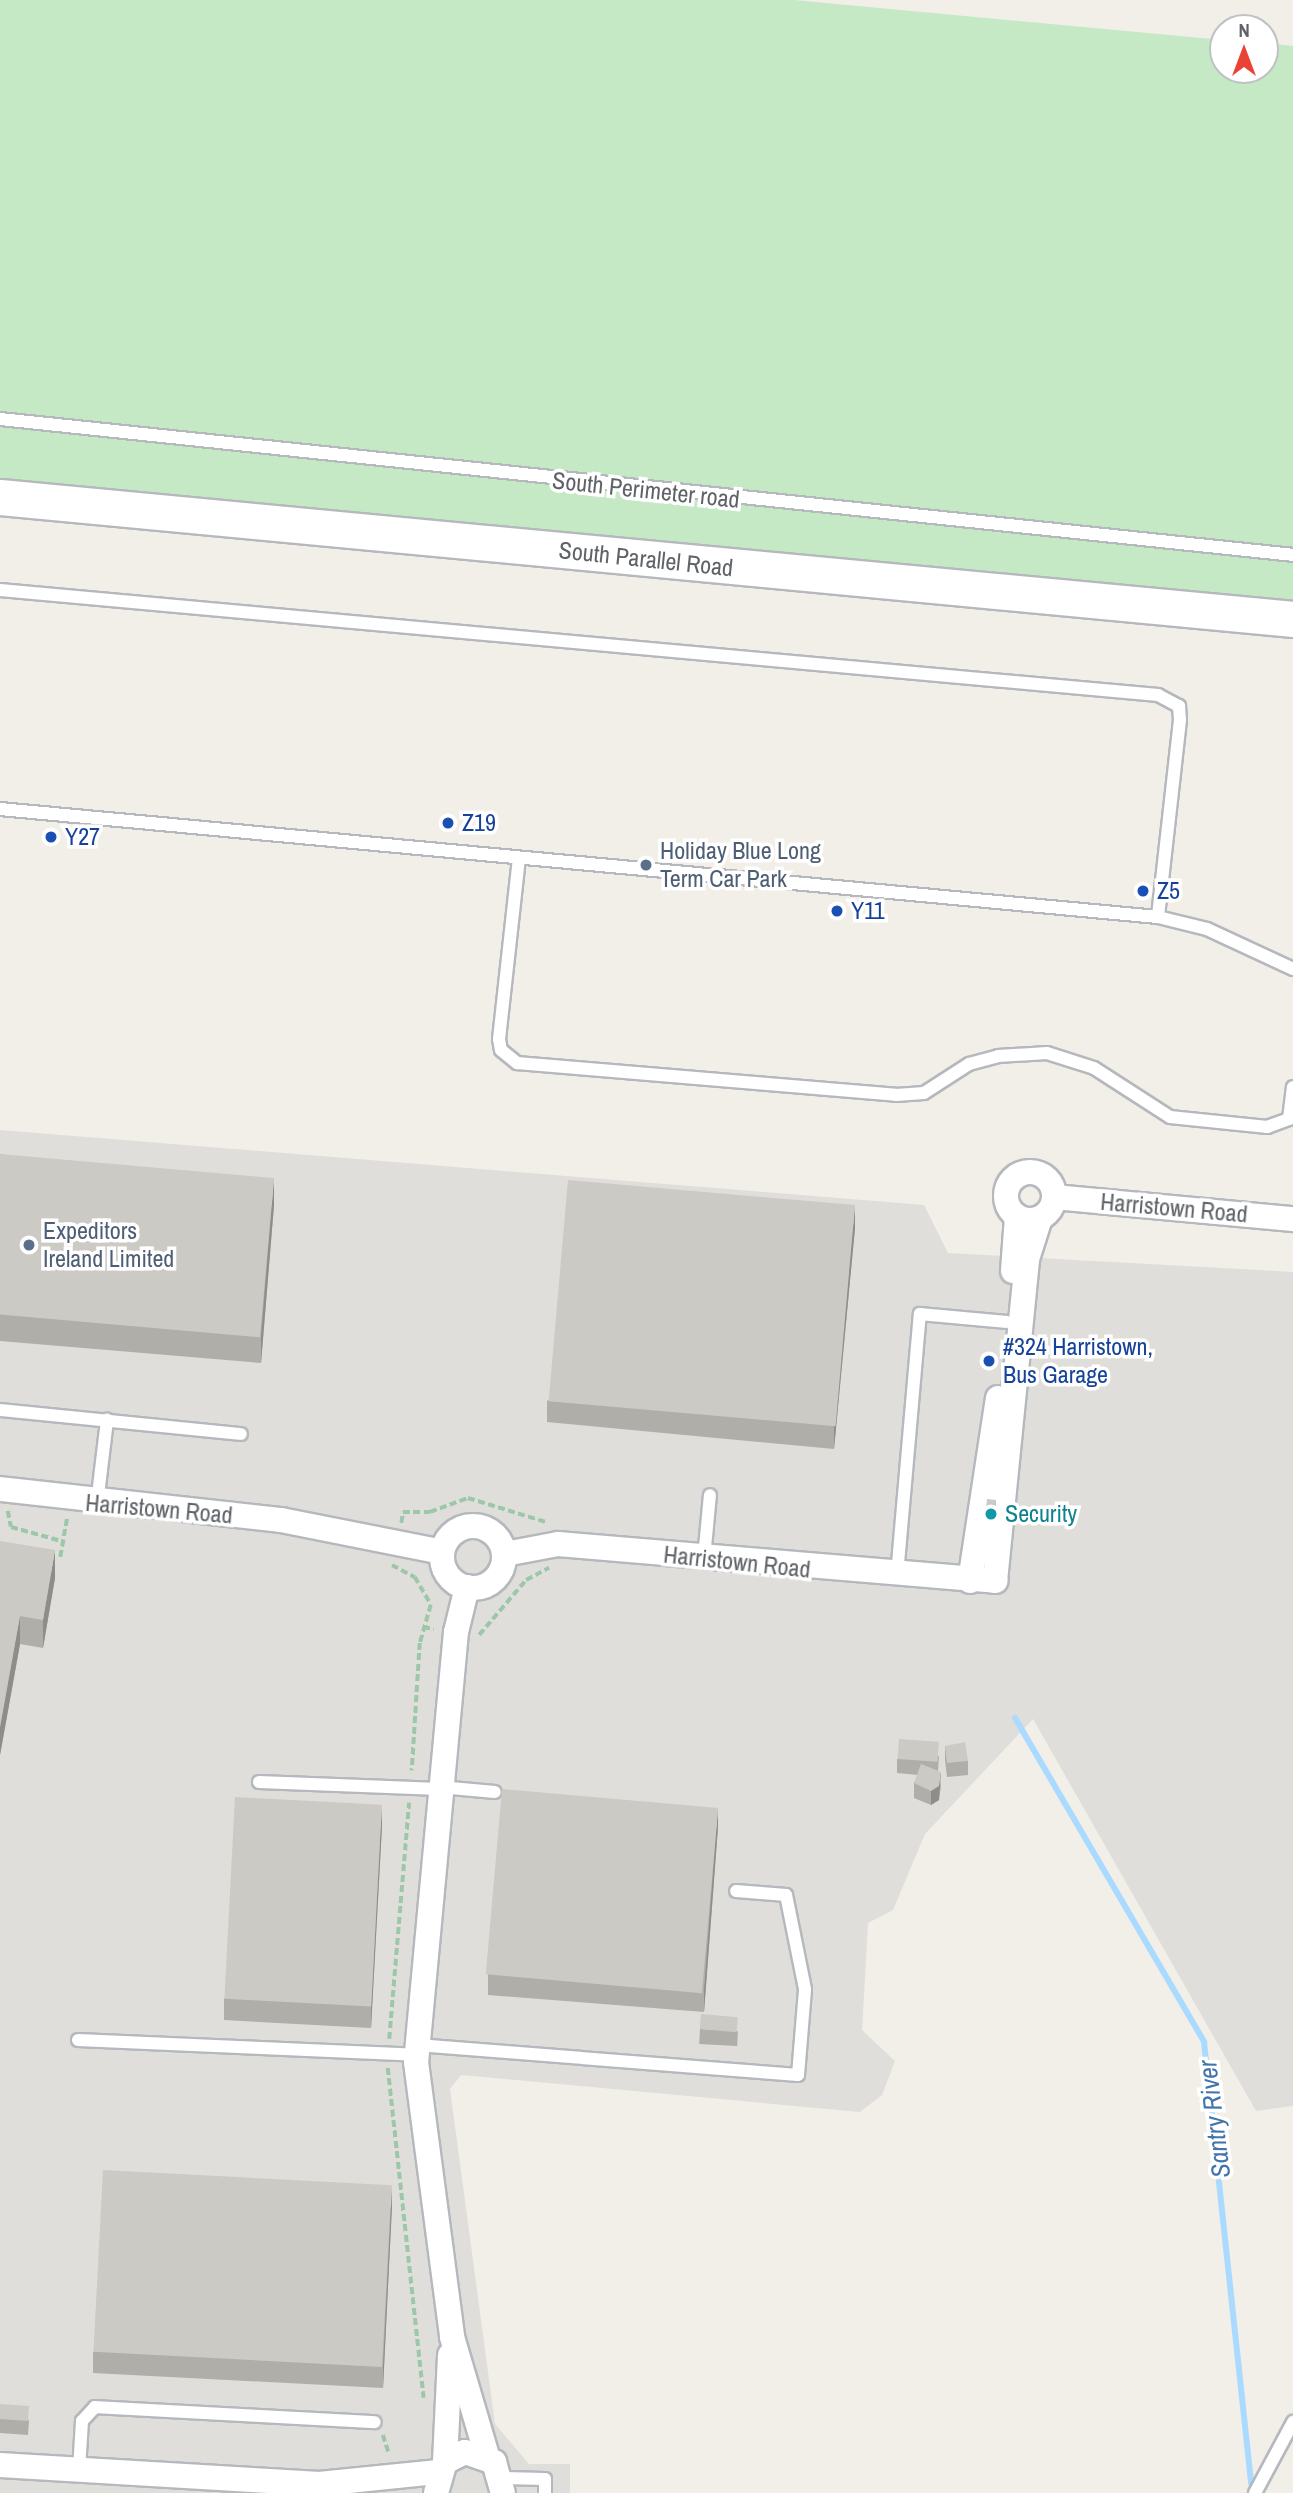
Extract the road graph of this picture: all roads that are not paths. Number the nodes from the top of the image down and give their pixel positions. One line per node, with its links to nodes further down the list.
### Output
1 (0, 419): 3 (lane, South Perimeter road)
2 (0, 497): 5 (main road, South Parallel Road)
3 (1293, 555)
4 (0, 590): 8 (lane)
5 (1293, 620)
6 (0, 809): 7 (lane)
7 (519, 858): 8 (lane); 10 (lane)
8 (1158, 917): 9 (lane)
9 (1293, 969)
10 (1293, 1087)
11 (1054, 1196): 12 (street, Harristown Road); 12 (street, Harristown Road); 13 (street, Harristown Road)
12 (1028, 1217): 14 (street, Harristown Road); 25 (street, Harristown Road)
13 (1293, 1219)
14 (1007, 1322): 24 (lane); 25 (street, Harristown Road)
15 (0, 1410): 16 (lane)
16 (107, 1420): 17 (lane); 20 (lane)
17 (241, 1434)
18 (5, 1490): 20 (street, Harristown Road)
19 (710, 1495): 23 (lane)
20 (97, 1504): 21 (street, Harristown Road)
21 (442, 1552): 22 (street); 26 (street)
22 (505, 1554): 23 (street, Harristown Road); 26 (street)
23 (704, 1558): 24 (street, Harristown Road)
24 (897, 1575): 25 (street, Harristown Road)
25 (970, 1581)
26 (467, 1587): 28 (street)
27 (259, 1782): 28 (lane)
28 (440, 1788): 29 (lane); 32 (street)
29 (495, 1791)
30 (736, 1891): 32 (lane)
31 (78, 2040): 32 (lane)
32 (417, 2050): 33 (street)
33 (452, 2337): 36 (street); 39 (street)
34 (1293, 2422): 44 (lane)
35 (375, 2423): 38 (lane)
36 (487, 2456): 39 (street); 41 (street)
37 (0, 2465): 38 (street)
38 (79, 2470): 40 (street)
39 (440, 2476): 40 (street)
40 (320, 2484): 42 (street)
41 (503, 2486): 43 (lane)
42 (355, 2493)
43 (545, 2493)
44 (1255, 2493)

